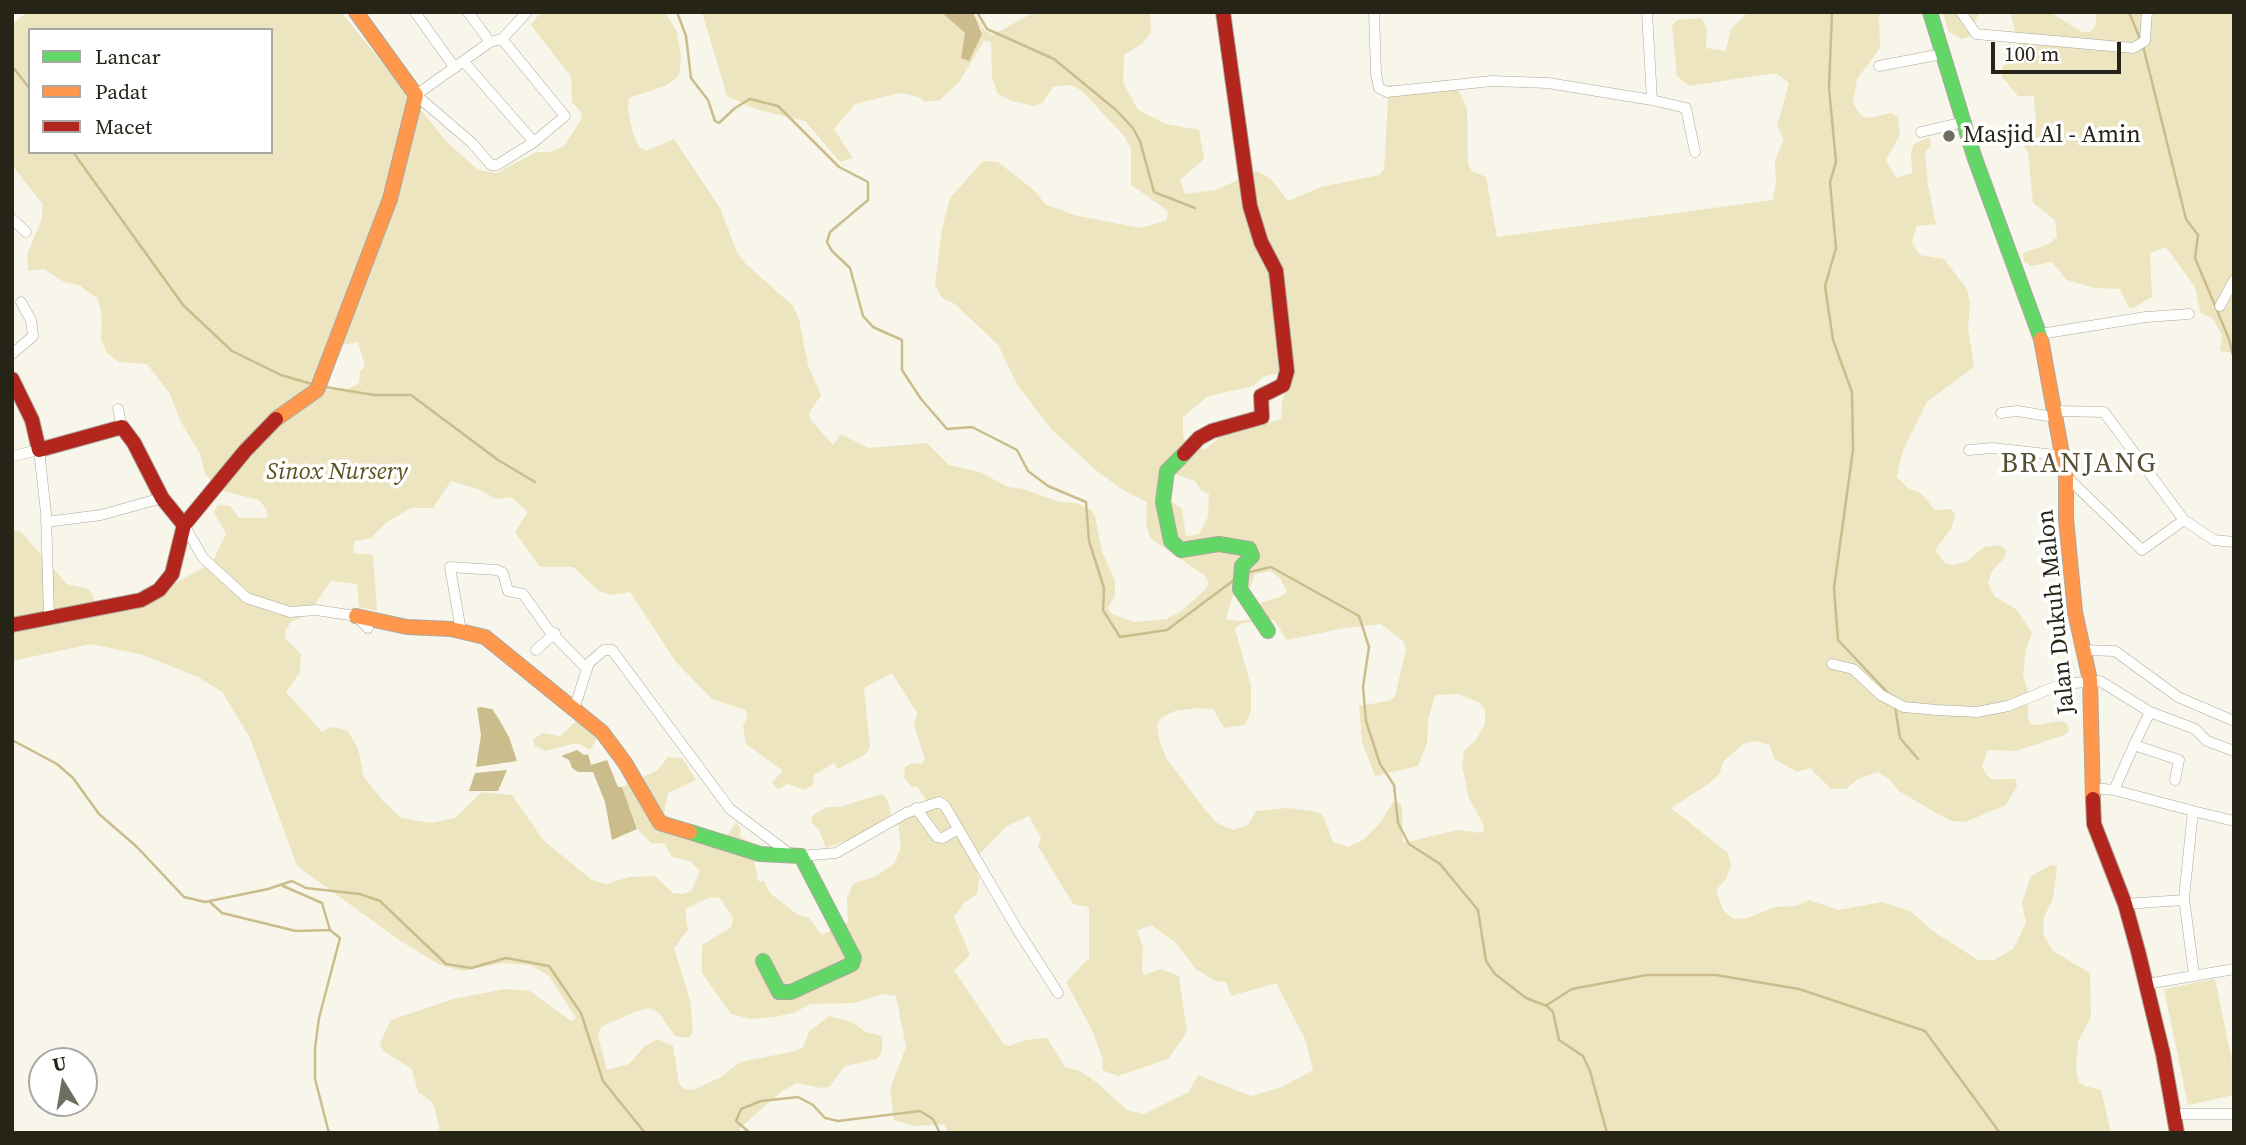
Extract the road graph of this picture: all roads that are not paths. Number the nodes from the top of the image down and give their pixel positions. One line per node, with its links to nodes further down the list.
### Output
1 (356, 12): 16 (street)
2 (415, 12): 14 (street)
3 (468, 12): 12 (street)
4 (1223, 12): 50 (street)
5 (1374, 12): 17 (street)
6 (1647, 12): 17 (street)
7 (1930, 12): 13 (street, Jalan Dukuh Malon)
8 (1961, 12): 9 (street)
9 (2147, 12)
10 (523, 13): 11 (street)
11 (502, 39): 12 (street); 20 (street)
12 (490, 43): 14 (street)
13 (1942, 54): 15 (street); 18 (street, Jalan Dukuh Malon)
14 (460, 65): 16 (street); 20 (street)
15 (1879, 66)
16 (416, 95): 20 (street); 43 (street)
17 (1653, 100): 21 (street)
18 (1964, 122): 19 (street); 28 (street, Jalan Dukuh Malon)
19 (1922, 132)
20 (534, 142)
21 (1695, 152)
22 (12, 219): 23 (street)
23 (26, 232)
24 (2234, 280): 26 (street)
25 (21, 302): 29 (street)
26 (2220, 306)
27 (2189, 314): 28 (street)
28 (2040, 334): 32 (street, Jalan Dukuh Malon)
29 (12, 354)
30 (12, 379): 35 (street)
31 (118, 409): 34 (street)
32 (2057, 411): 33 (street); 38 (street, Jalan Dukuh Malon); 41 (street)
33 (2001, 413)
34 (122, 427): 35 (street); 40 (street)
35 (39, 450): 37 (street); 42 (street)
36 (1969, 450): 38 (street)
37 (12, 456)
38 (2064, 456): 39 (street, Jalan Dukuh Malon)
39 (2066, 476): 41 (street); 53 (street, Jalan Dukuh Malon)
40 (162, 498): 42 (street); 43 (street)
41 (2184, 520): 44 (street)
42 (46, 522): 45 (street)
43 (184, 525): 45 (street); 46 (street)
44 (2234, 542)
45 (49, 616): 47 (street)
46 (356, 616): 48 (street); 49 (street)
47 (12, 625)
48 (368, 628)
49 (461, 631): 51 (street); 57 (street)
50 (1268, 631)
51 (555, 633): 52 (street); 55 (street)
52 (536, 650)
53 (2082, 650): 56 (street, Jalan Dukuh Malon); 59 (street)
54 (1832, 664): 56 (street)
55 (587, 669): 57 (street); 69 (street)
56 (2090, 680): 58 (street); 63 (street, Jalan Dukuh Malon)
57 (574, 709): 69 (street)
58 (2150, 712): 60 (street); 61 (street)
59 (2234, 721)
60 (2134, 745): 62 (street); 64 (street)
61 (2234, 751)
62 (2175, 780)
63 (2093, 788): 64 (street); 71 (street, Jalan Dukuh Malon)
64 (2114, 790): 66 (street)
65 (916, 808): 68 (street); 68 (street); 69 (street)
66 (2193, 811): 67 (street); 70 (street)
67 (2234, 821)
68 (958, 829): 76 (street)
69 (796, 855): 72 (street)
70 (2184, 900): 71 (street); 74 (street)
71 (2125, 904): 75 (street, Jalan Dukuh Malon)
72 (763, 961)
73 (2234, 969): 74 (street)
74 (2194, 975): 75 (street)
75 (2147, 984): 77 (street, Jalan Dukuh Malon)
76 (1058, 993)
77 (2174, 1114): 78 (street); 79 (street, Jalan Dukuh Malon)
78 (2234, 1114)
79 (2177, 1133)

